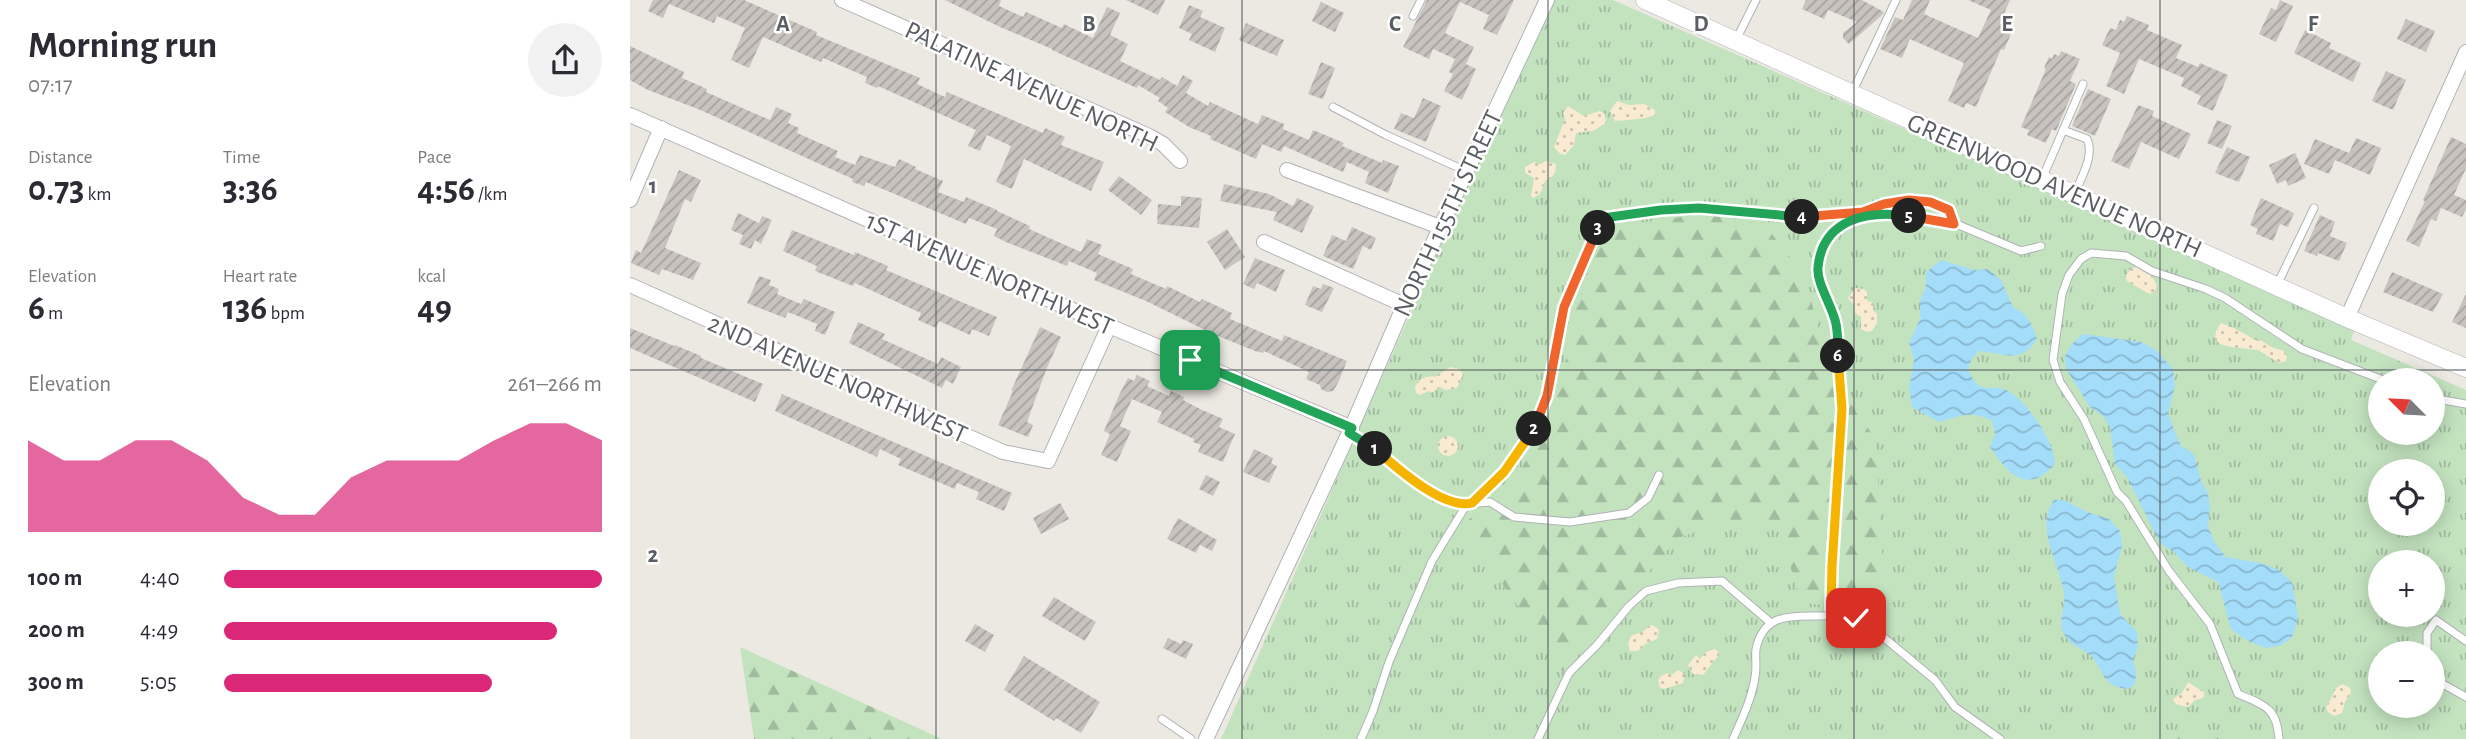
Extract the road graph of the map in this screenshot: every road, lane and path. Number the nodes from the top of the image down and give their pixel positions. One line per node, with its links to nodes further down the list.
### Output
1 (842, 0): 16 (street, PALATINE AVENUE NORTH)
2 (1421, 0): 7 (lane)
3 (1546, 0): 18 (street, NORTH 155TH STREET)
4 (1645, 0): 8 (street, GREENWOOD AVENUE NORTH)
5 (1756, 0): 8 (lane)
6 (1896, 0): 11 (lane)
7 (1413, 16)
8 (1736, 41): 11 (street, GREENWOOD AVENUE NORTH)
9 (2466, 52): 30 (street)
10 (2083, 84): 15 (lane)
11 (1852, 93): 19 (street, GREENWOOD AVENUE NORTH)
12 (1333, 107): 18 (lane)
13 (630, 115): 14 (street, 1ST AVENUE NORTHWEST)
14 (661, 128): 21 (street); 31 (street, 1ST AVENUE NORTHWEST)
15 (2063, 130): 19 (lane); 20 (lane)
16 (1180, 161)
17 (1287, 170): 24 (street)
18 (1466, 171): 24 (street, NORTH 155TH STREET)
19 (2042, 179): 20 (street, GREENWOOD AVENUE NORTH)
20 (2074, 194): 28 (street, GREENWOOD AVENUE NORTH)
21 (630, 200)
22 (2314, 208): 28 (lane)
23 (1954, 224): 26 (lane); 38 (lane); 39 (lane)
24 (1440, 228): 29 (street, NORTH 155TH STREET)
25 (1264, 242): 29 (street)
26 (2041, 246)
27 (630, 285): 31 (street, 2ND AVENUE NORTHWEST)
28 (2276, 286): 30 (street, GREENWOOD AVENUE NORTH)
29 (1404, 305): 36 (street, NORTH 155TH STREET)
30 (2347, 318): 32 (street, GREENWOOD AVENUE NORTH)
31 (1109, 326): 36 (street, 1ST AVENUE NORTHWEST)
32 (2466, 368)
33 (2368, 374): 52 (lane)
34 (2445, 400): 35 (lane)
35 (2466, 404)
36 (1350, 431): 38 (lane); 47 (street, NORTH 155TH STREET)
37 (1659, 475): 38 (lane)
38 (1469, 504): 48 (lane)
39 (1856, 618): 40 (lane); 51 (lane)
40 (1771, 623): 49 (lane); 50 (lane)
41 (2466, 640): 42 (lane)
42 (2427, 641)
43 (2445, 685): 44 (lane)
44 (2466, 697)
45 (1162, 719): 46 (lane)
46 (1191, 739)
47 (1206, 739)
48 (1361, 739)
49 (1538, 739)
50 (1733, 739)
51 (2000, 739)
52 (2279, 739)

